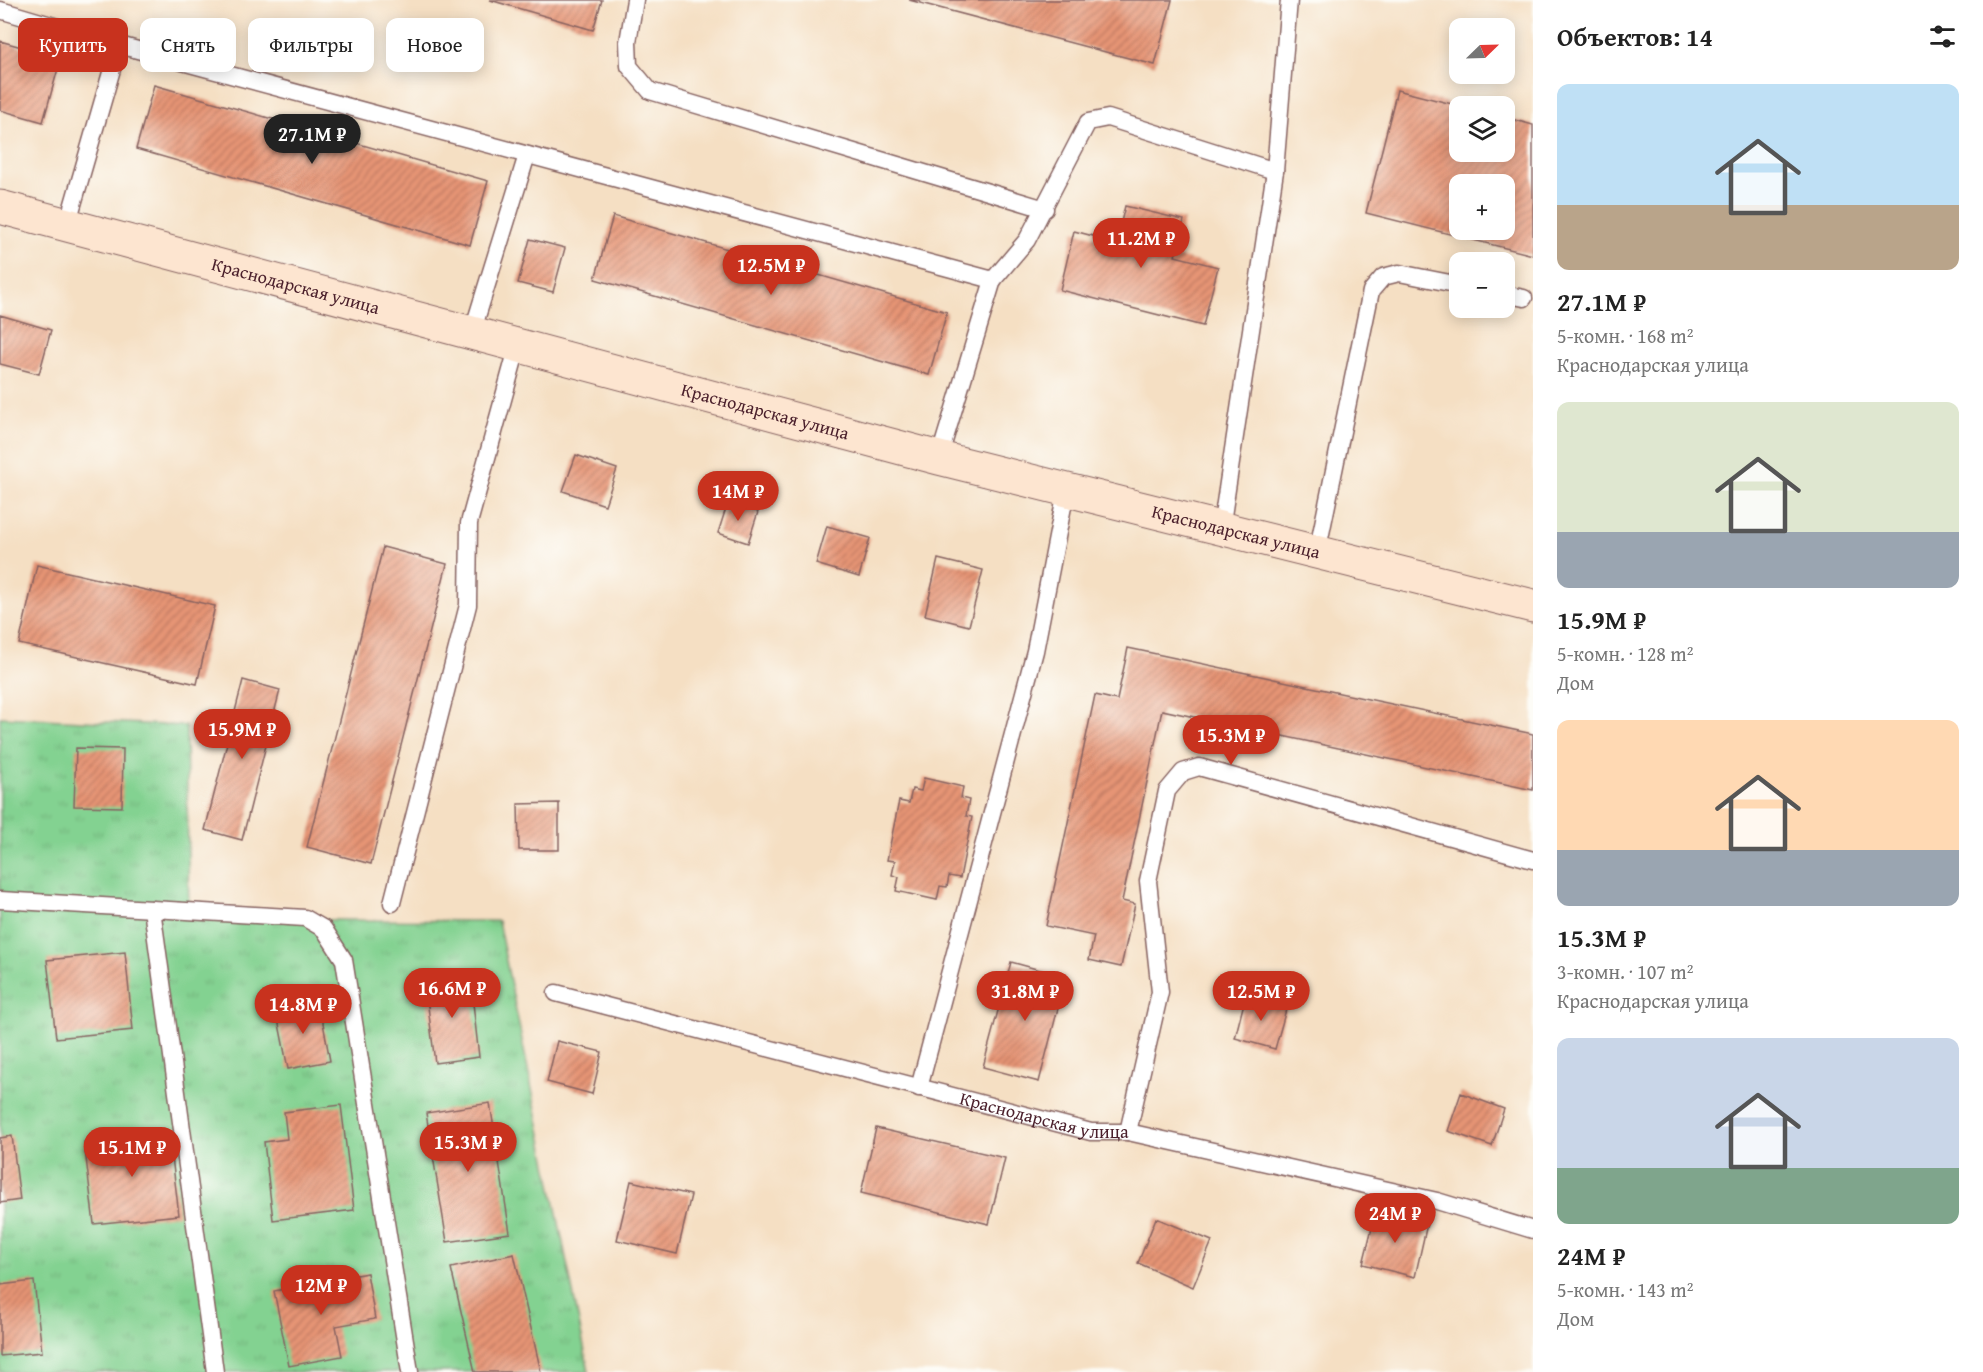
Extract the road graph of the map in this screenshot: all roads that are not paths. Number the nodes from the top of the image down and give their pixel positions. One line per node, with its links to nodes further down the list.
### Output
1 (635, 0): 10 (lane)
2 (1289, 0): 8 (lane)
3 (0, 10): 4 (lane)
4 (27, 18)
5 (128, 47): 7 (lane)
6 (111, 72): 11 (lane)
7 (527, 155): 12 (lane); 16 (lane)
8 (1275, 171): 10 (lane); 20 (lane)
9 (0, 207): 11 (main road, Краснодарская улица)
10 (1045, 209): 12 (lane)
11 (67, 225): 16 (main road, Краснодарская улица)
12 (993, 280): 18 (lane)
13 (1449, 283): 21 (lane)
14 (1515, 296): 15 (lane)
15 (1524, 298)
16 (472, 333): 17 (main road, Краснодарская улица)
17 (518, 345): 18 (main road, Краснодарская улица); 25 (lane)
18 (939, 458): 19 (main road, Краснодарская улица)
19 (1066, 491): 20 (main road, Краснодарская улица); 28 (lane)
20 (1221, 529): 21 (main road, Краснодарская улица)
21 (1317, 553): 22 (main road, Краснодарская улица)
22 (1533, 606)
23 (1533, 860): 29 (lane)
24 (0, 900): 26 (lane)
25 (393, 903)
26 (152, 909): 31 (lane); 32 (lane)
27 (556, 993): 28 (lane, Краснодарская улица)
28 (919, 1088): 29 (lane, Краснодарская улица)
29 (1128, 1132): 30 (lane, Краснодарская улица)
30 (1533, 1230)
31 (215, 1372)
32 (410, 1372)

